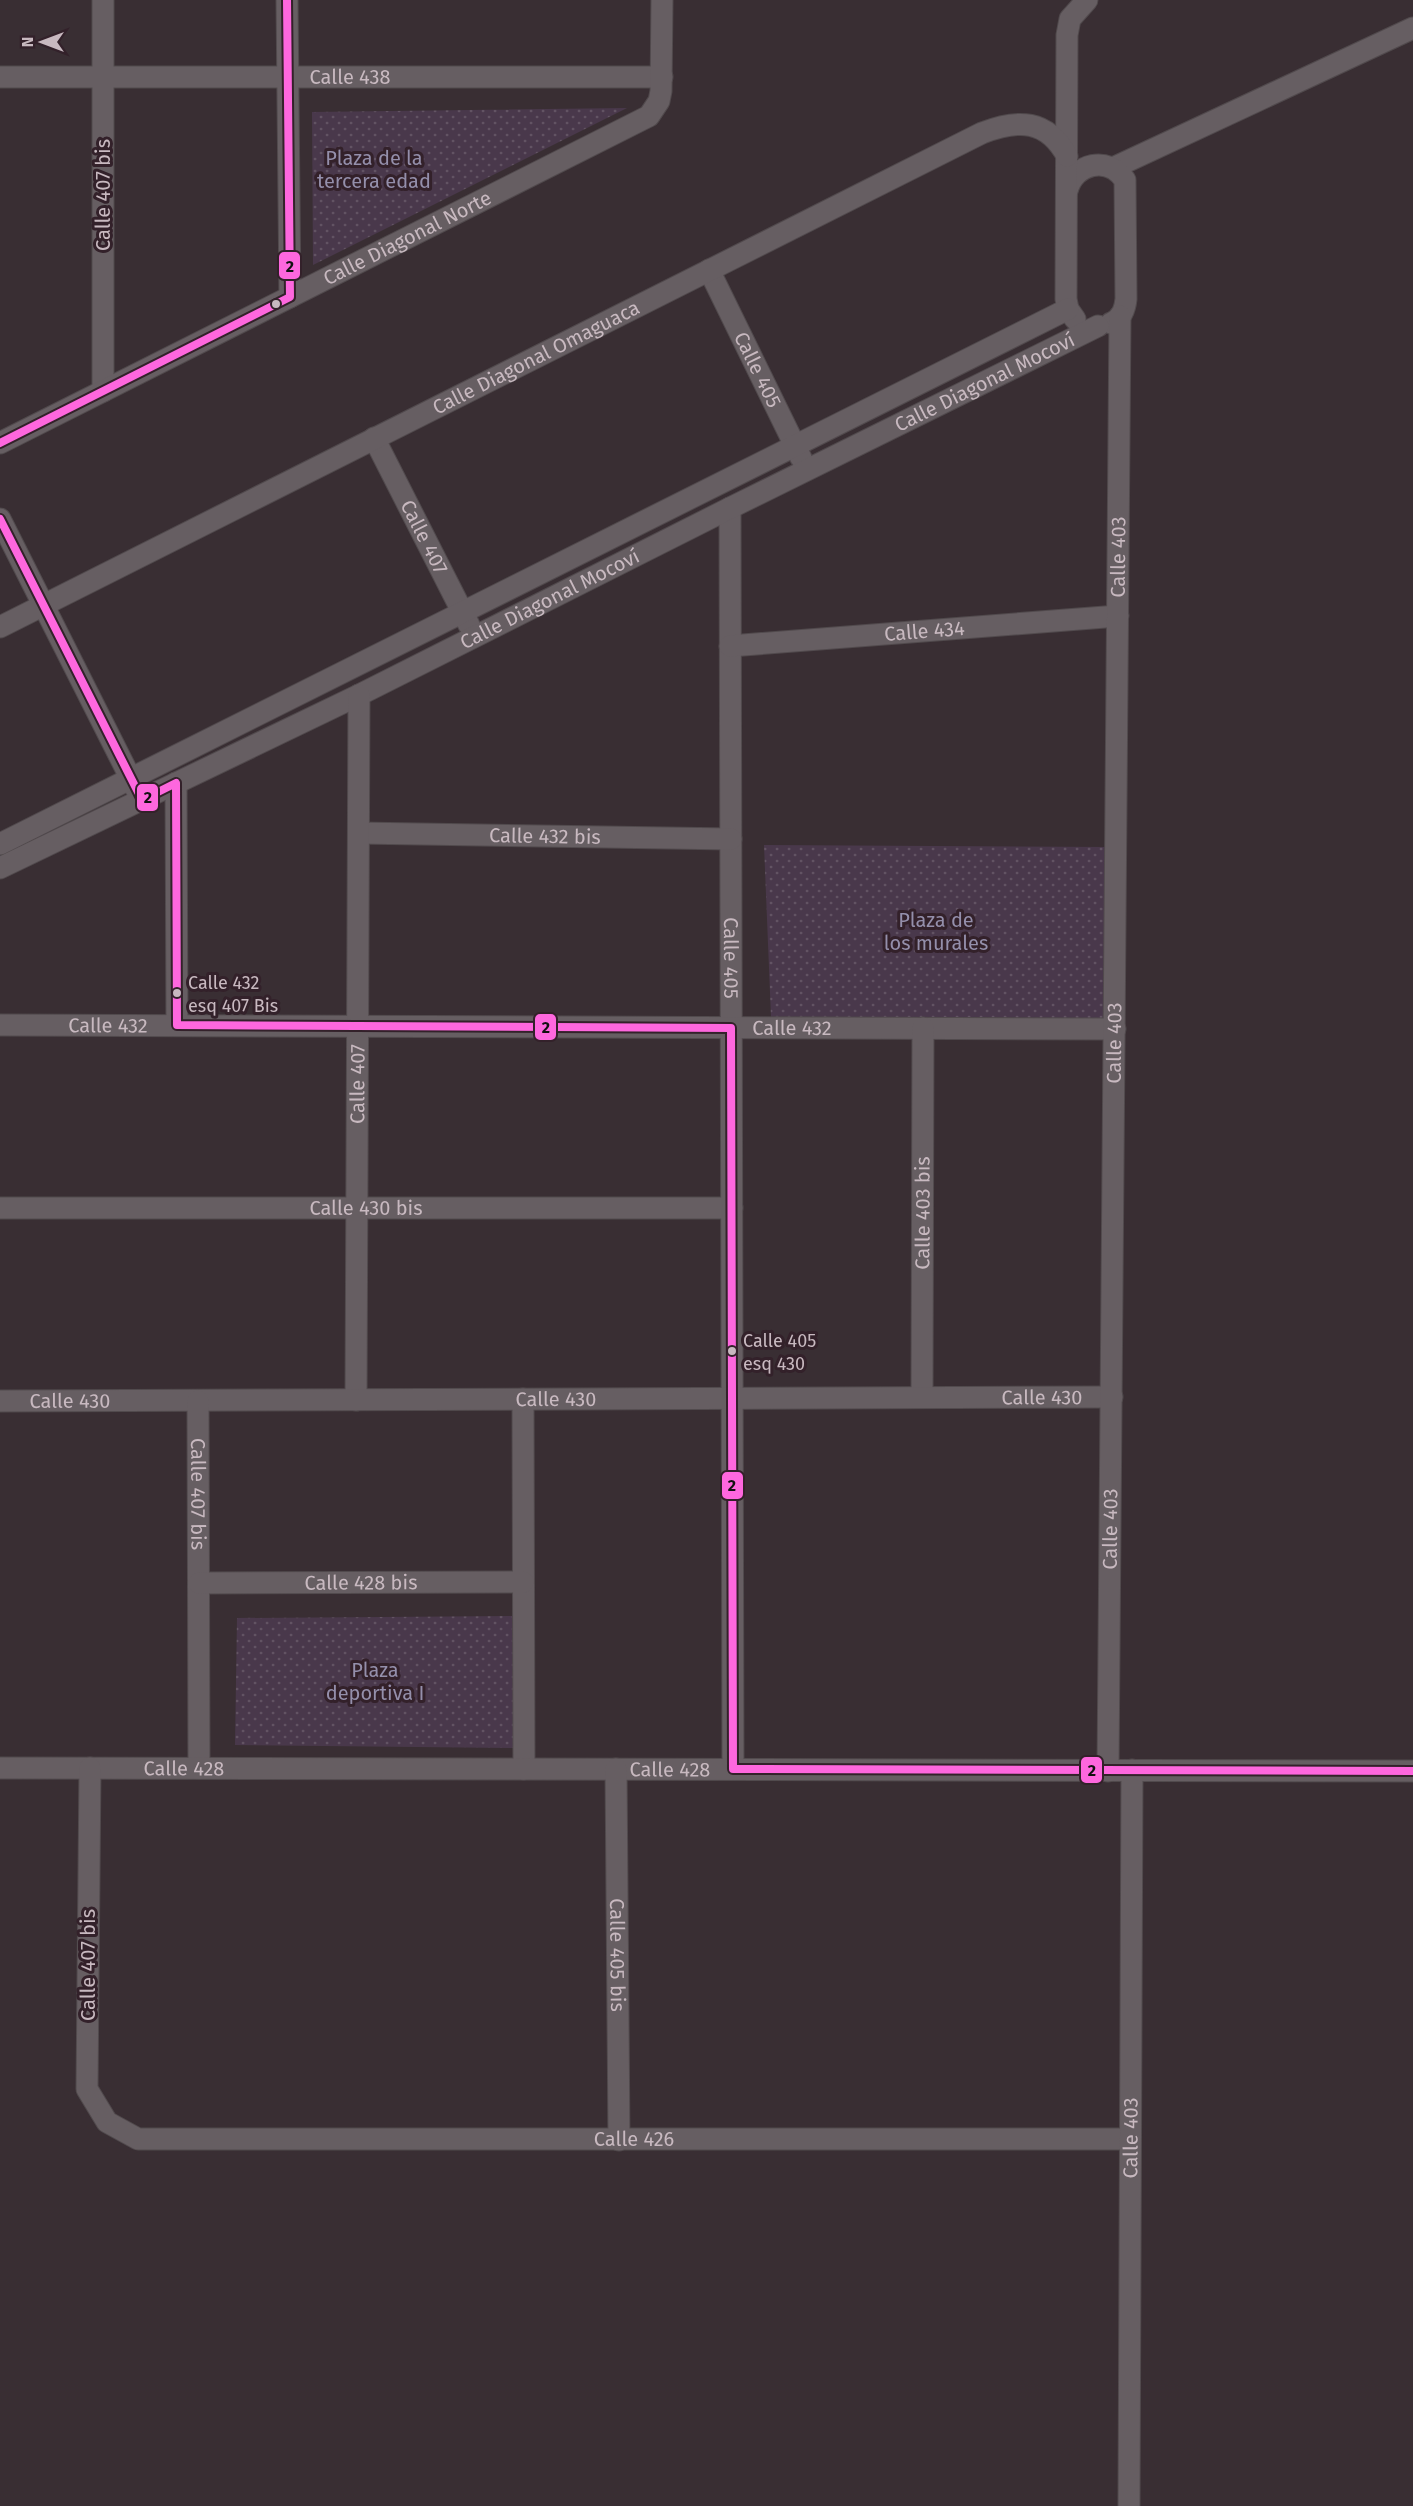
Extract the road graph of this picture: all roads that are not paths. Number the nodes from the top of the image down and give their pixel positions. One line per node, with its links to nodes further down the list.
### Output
1 (103, 0): 7 (street, Calle 407 bis)
2 (287, 0): 8 (street)
3 (662, 0): 9 (street)
4 (1087, 0): 10 (street)
5 (1413, 28): 11 (street)
6 (0, 77): 7 (street, Calle 438)
7 (103, 77): 8 (street, Calle 438); 18 (street, Calle 407 bis)
8 (288, 77): 9 (street, Calle 438); 14 (street)
9 (662, 77): 14 (street, Calle Diagonal Norte)
10 (1067, 156): 12 (street); 13 (street, Calle Diagonal Omaguaca)
11 (1113, 168): 12 (street); 16 (street, Calle 403)
12 (1067, 191): 15 (street)
13 (709, 270): 19 (street, Calle Diagonal Omaguaca); 21 (street, Calle 405)
14 (290, 297): 18 (street, Calle Diagonal Norte)
15 (1068, 309): 17 (street); 21 (street, Calle Diagonal Mocoví)
16 (1120, 316): 17 (street); 27 (street, Calle 403)
17 (1098, 326): 22 (street, Calle Diagonal Mocoví)
18 (103, 391): 20 (street, Calle Diagonal Norte)
19 (375, 438): 25 (street, Calle Diagonal Omaguaca); 26 (street, Calle 407)
20 (0, 443)
21 (795, 446): 22 (street, Calle 405); 26 (street, Calle Diagonal Mocoví)
22 (807, 470): 23 (street, Calle Diagonal Mocoví)
23 (730, 508): 29 (street, Calle Diagonal Mocoví); 30 (street, Calle 405)
24 (0, 519): 25 (street)
25 (44, 605): 28 (street, Calle Diagonal Omaguaca); 32 (street)
26 (462, 612): 29 (street, Calle 407); 32 (street, Calle Diagonal Mocoví)
27 (1118, 616): 30 (street, Calle 434); 44 (street, Calle 403)
28 (0, 627)
29 (474, 637): 31 (street, Calle Diagonal Mocoví)
30 (730, 646): 36 (street, Calle 405)
31 (359, 695): 33 (street, Calle Diagonal Mocoví); 35 (street, Calle 407)
32 (131, 778): 34 (street); 37 (street, Calle Diagonal Mocoví)
33 (176, 783): 34 (street, Calle Diagonal Mocoví); 40 (street)
34 (142, 800): 38 (street, Calle Diagonal Mocoví)
35 (358, 833): 36 (street, Calle 432 bis); 41 (street, Calle 407)
36 (731, 839): 42 (street, Calle 405)
37 (0, 844)
38 (0, 868)
39 (0, 1025): 40 (street, Calle 432)
40 (177, 1025): 41 (street, Calle 432)
41 (358, 1026): 42 (street, Calle 432); 46 (street, Calle 407)
42 (731, 1028): 43 (street, Calle 432); 47 (street, Calle 405)
43 (923, 1028): 44 (street, Calle 432); 49 (street, Calle 403 bis)
44 (1115, 1029): 48 (street, Calle 403)
45 (0, 1208): 46 (street, Calle 430 bis)
46 (358, 1208): 47 (street, Calle 430 bis); 52 (street, Calle 407)
47 (732, 1208): 50 (street, Calle 405)
48 (1112, 1396): 49 (street, Calle 430); 64 (street, Calle 403)
49 (922, 1397): 50 (street, Calle 430)
50 (732, 1398): 51 (street, Calle 430); 62 (street, Calle 405)
51 (522, 1399): 52 (street, Calle 430); 55 (street)
52 (357, 1400): 54 (street, Calle 430)
53 (0, 1401): 54 (street, Calle 430)
54 (198, 1401): 56 (street, Calle 407 bis)
55 (523, 1582): 56 (street, Calle 428 bis); 60 (street)
56 (199, 1583): 59 (street, Calle 407 bis)
57 (0, 1768): 58 (street, Calle 428)
58 (90, 1768): 59 (street, Calle 428); 66 (street, Calle 407 bis)
59 (200, 1768): 60 (street, Calle 428)
60 (524, 1769): 61 (street, Calle 428)
61 (616, 1769): 62 (street, Calle 428); 68 (street, Calle 405 bis)
62 (733, 1769): 64 (street, Calle 428)
63 (1132, 1770): 64 (street, Calle 428); 65 (street, Calle 428); 67 (street, Calle 403)
64 (1108, 1771)
65 (1413, 1771)
66 (138, 2139): 68 (street, Calle 426)
67 (1130, 2139): 68 (street, Calle 426); 69 (street, Calle 403)
68 (619, 2140)
69 (1129, 2506)

